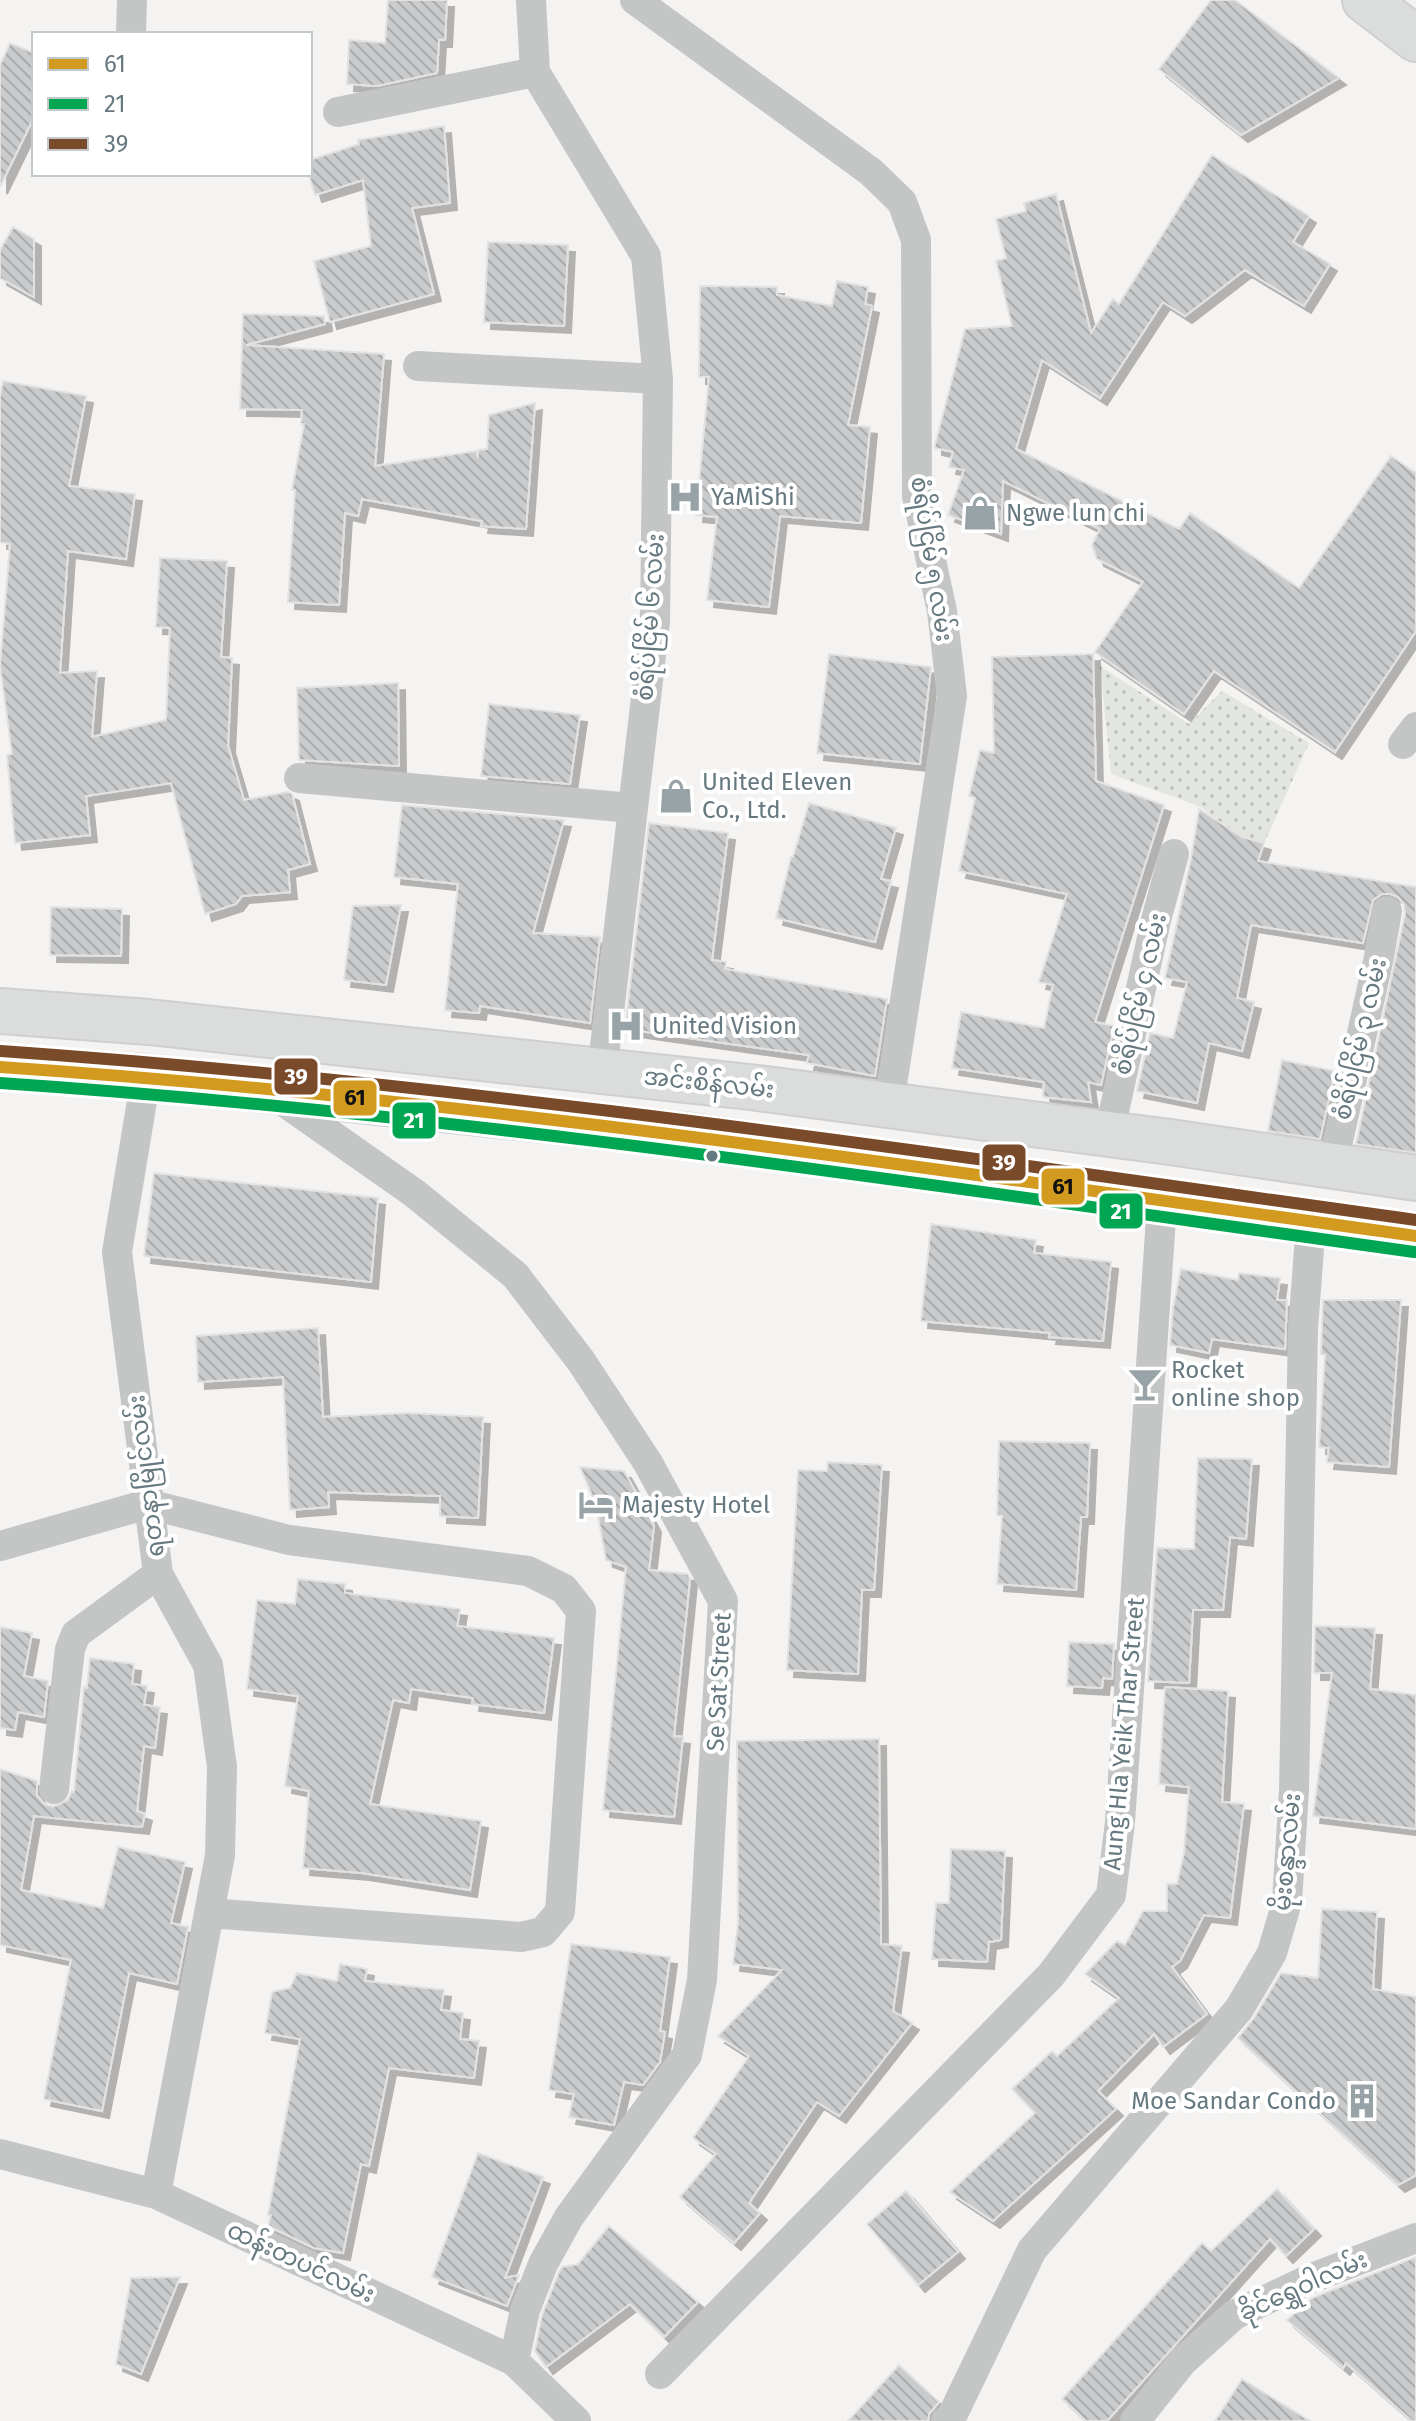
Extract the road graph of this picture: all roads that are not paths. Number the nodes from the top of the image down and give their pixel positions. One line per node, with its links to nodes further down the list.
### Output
1 (132, 0): 5 (street)
2 (531, 0): 7 (street, စံရိပ်ငြိမ် ၆ လမ်း)
3 (635, 0): 20 (street, စံရိပ်ငြိမ် ၅ လမ်း)
4 (1365, 0): 6 (main road)
5 (131, 32)
6 (1416, 39)
7 (535, 72): 8 (street); 10 (street, စံရိပ်ငြိမ် ၆ လမ်း)
8 (338, 112)
9 (418, 366): 10 (street)
10 (658, 379): 12 (street, စံရိပ်ငြိမ် ၆ လမ်း)
11 (299, 778): 12 (street)
12 (632, 808): 17 (street, စံရိပ်ငြိမ် ၆ လမ်း)
13 (1174, 854): 21 (street, စံရိပ်ငြိမ် ၄ လမ်း)
14 (1387, 911): 22 (street, စံရိပ်ငြိမ် ၃ လမ်း)
15 (0, 1011): 17 (main road, အင်းစိန်လမ်း)
16 (0, 1067): 18 (main road)
17 (602, 1072): 20 (main road, အင်းစိန်လမ်း)
18 (146, 1077): 19 (main road); 27 (street, ရတနာမြိုင်လမ်း)
19 (267, 1090): 24 (main road); 35 (street, Se Sat Street)
20 (889, 1104): 21 (main road, အင်းစိန်လမ်း)
21 (1109, 1134): 22 (main road, အင်းစိန်လမ်း)
22 (1332, 1168): 23 (main road, အင်းစိန်လမ်း)
23 (1416, 1178)
24 (1162, 1203): 25 (main road); 36 (street, Aung Hla Yeik Thar Street)
25 (1311, 1223): 26 (main road); 38 (street, မိုးစန္ဒာလမ်း)
26 (1416, 1236)
27 (148, 1504): 28 (street); 29 (street, ရတနာမြိုင်လမ်း); 31 (street)
28 (0, 1546)
29 (158, 1574): 30 (street); 31 (street, ရတနာမြိုင်လမ်း)
30 (54, 1789)
31 (209, 1913): 33 (street, ရတနာမြိုင်လမ်း)
32 (0, 2154): 33 (street, ထန်းတပင်လမ်း)
33 (156, 2194): 35 (street, ထန်းတပင်လမ်း)
34 (1416, 2238): 39 (street, ခိုင်ရွှေဝါလမ်း)
35 (514, 2361): 37 (street, ထန်းတပင်လမ်း)
36 (660, 2374)
37 (576, 2421)
38 (946, 2421)
39 (1135, 2421)

